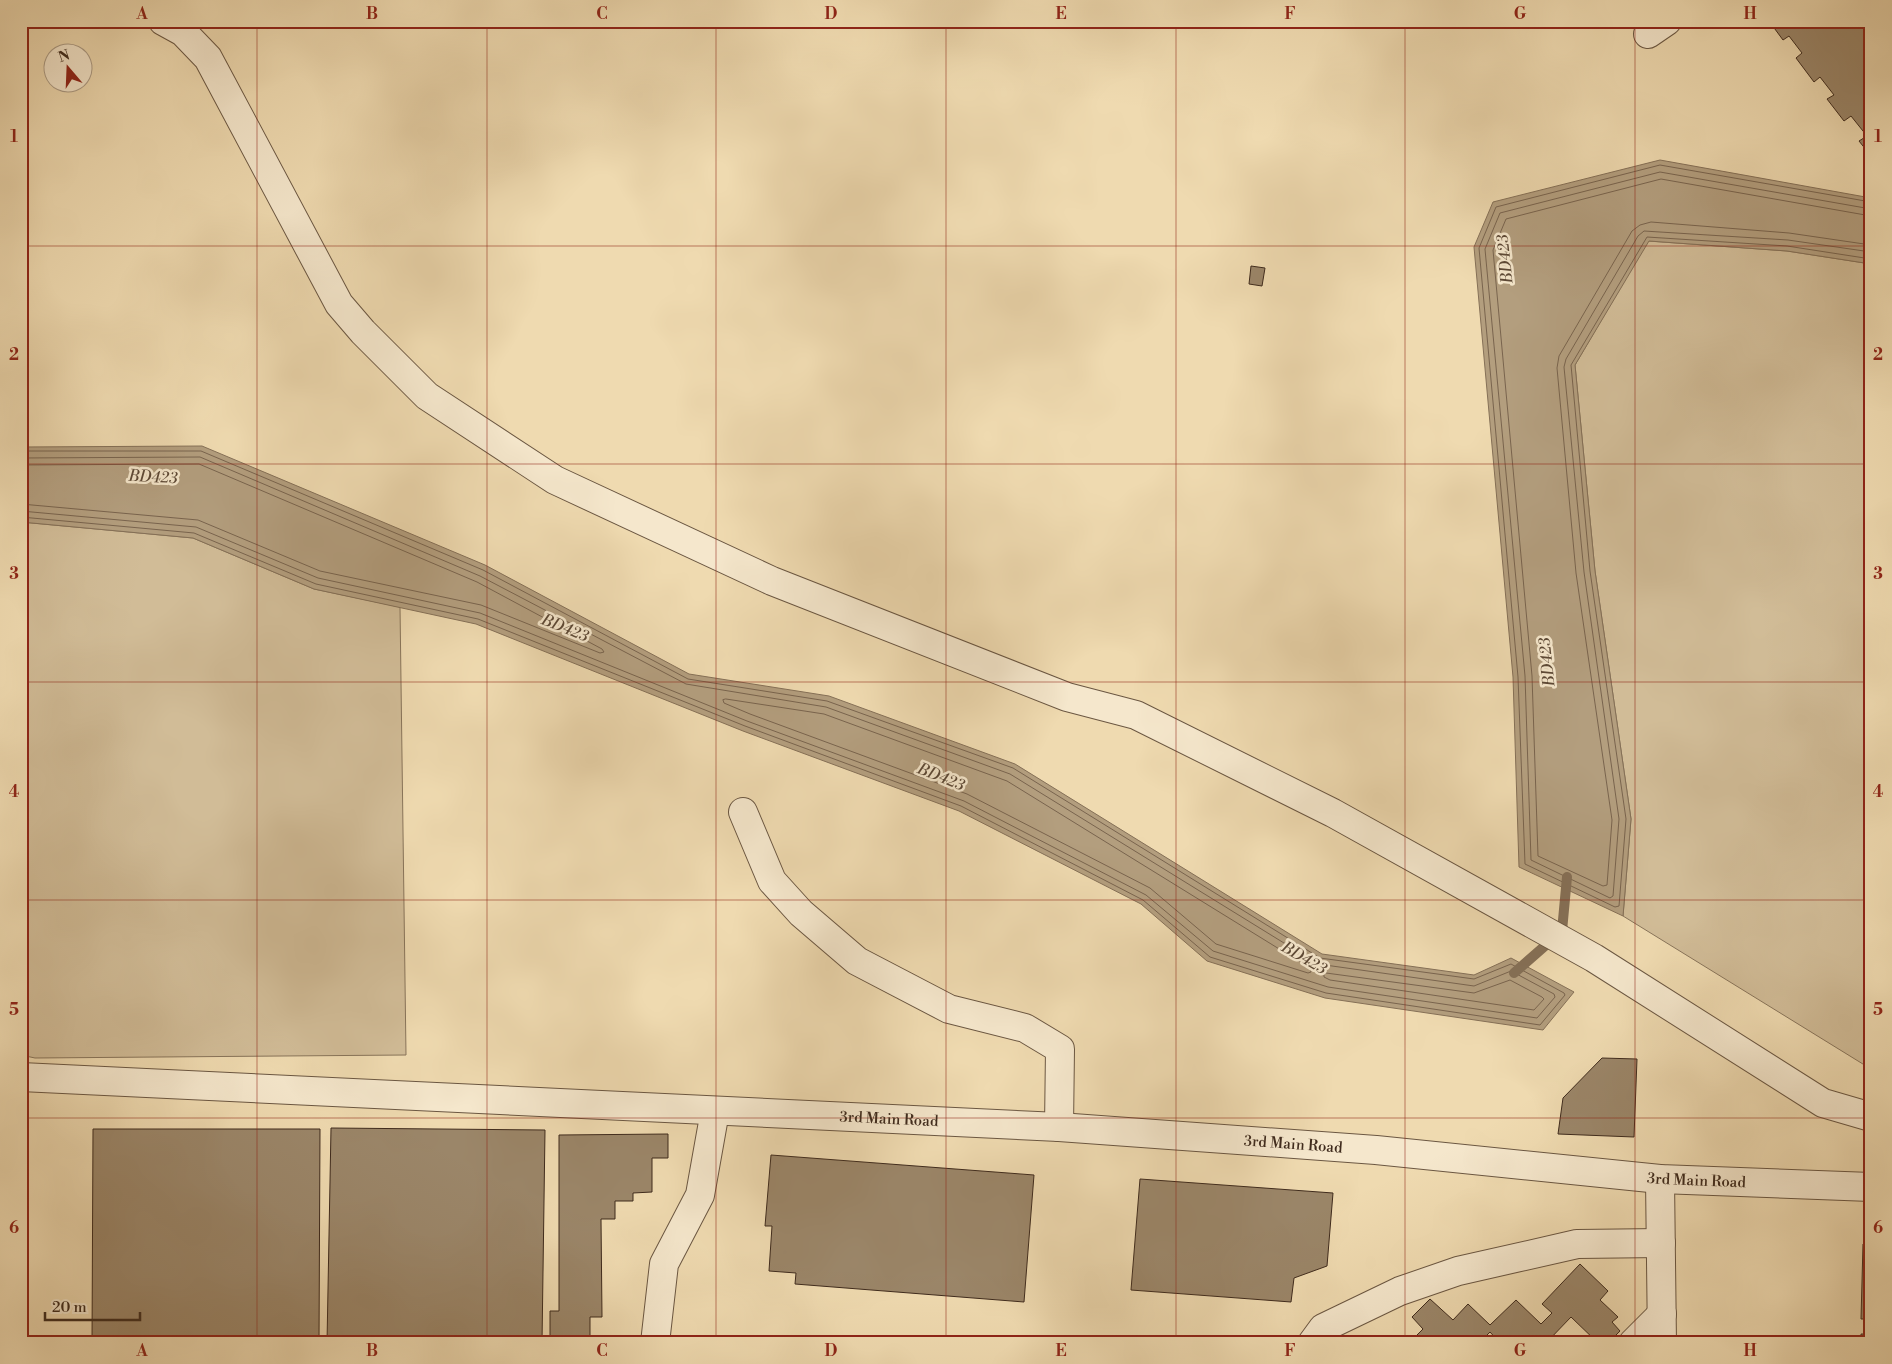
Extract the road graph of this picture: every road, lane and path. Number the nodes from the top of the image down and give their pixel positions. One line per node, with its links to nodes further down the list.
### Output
1 (163, 21): 5 (street)
2 (743, 812): 6 (street)
3 (21, 1077): 4 (street, 3rd Main Road)
4 (715, 1111): 6 (street, 3rd Main Road); 11 (street)
5 (1871, 1117)
6 (1059, 1127): 7 (street, 3rd Main Road)
7 (1660, 1179): 8 (street, 3rd Main Road); 9 (street)
8 (1871, 1187)
9 (1661, 1243): 10 (street); 12 (street)
10 (1662, 1314): 13 (street); 14 (street)
11 (655, 1343)
12 (1312, 1343)
13 (1633, 1343)
14 (1662, 1343)

